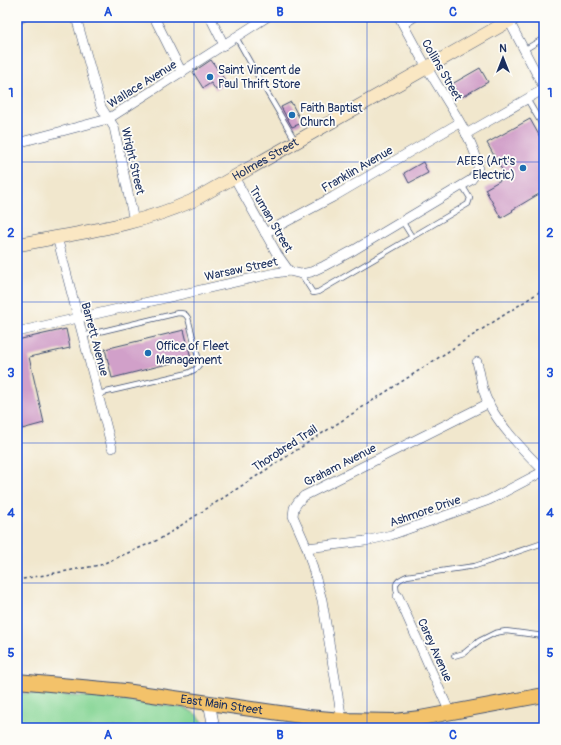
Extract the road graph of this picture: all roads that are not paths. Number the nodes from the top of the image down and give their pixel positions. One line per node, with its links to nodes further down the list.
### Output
1 (23, 17): 8 (street)
2 (76, 17): 18 (street, Wright Street)
3 (154, 17): 15 (street)
4 (210, 17): 12 (street)
5 (267, 17): 10 (street, Wallace Avenue)
6 (414, 17): 9 (street)
7 (512, 19): 13 (street); 14 (main road, Holmes Street)
8 (17, 20)
9 (401, 21): 14 (street, Collins Street)
10 (236, 37): 12 (street, Wallace Avenue); 22 (lane)
11 (544, 38): 13 (lane)
12 (224, 45): 15 (street, Wallace Avenue)
13 (524, 50): 16 (street)
14 (427, 68): 19 (street, Collins Street); 22 (main road, Holmes Street)
15 (182, 73): 18 (street, Wallace Avenue)
16 (544, 88): 17 (street)
17 (527, 99): 20 (lane); 21 (street)
18 (108, 119): 23 (street, Wallace Avenue); 26 (street, Wright Street)
19 (459, 123): 21 (street, Collins Street); 28 (street, Franklin Avenue)
20 (544, 128)
21 (466, 134): 25 (street)
22 (296, 142): 24 (main road, Holmes Street)
23 (17, 143)
24 (234, 177): 26 (main road, Holmes Street); 28 (street, Truman Street)
25 (462, 185): 27 (street); 30 (lane)
26 (134, 220): 29 (main road, Holmes Street)
27 (402, 221): 30 (lane); 33 (street)
28 (265, 233): 32 (street, Truman Street)
29 (57, 237): 31 (main road, Holmes Street); 34 (street, Barrett Avenue)
30 (412, 237): 33 (lane)
31 (17, 245)
32 (289, 271): 33 (street, Warsaw Street); 34 (street, Warsaw Street)
33 (301, 274)
34 (77, 319): 35 (street, Warsaw Street); 36 (street, Barrett Avenue)
35 (17, 332)
36 (82, 336): 38 (street, Barrett Avenue); 38 (lane)
37 (477, 362): 39 (street)
38 (98, 394): 40 (street, Barrett Avenue)
39 (489, 403): 41 (street); 43 (street, Graham Avenue)
40 (112, 448)
41 (544, 471): 43 (street, Ashmore Drive)
42 (540, 544): 44 (lane)
43 (307, 548): 51 (street, Graham Avenue)
44 (398, 596): 50 (street, Carey Avenue)
45 (544, 636): 46 (lane)
46 (454, 656)
47 (17, 681): 49 (main road, East Main Street)
48 (544, 695): 50 (main road, East Main Street)
49 (209, 702): 51 (main road, East Main Street); 52 (street)
50 (450, 713): 51 (main road, East Main Street)
51 (342, 720)
52 (214, 728)

